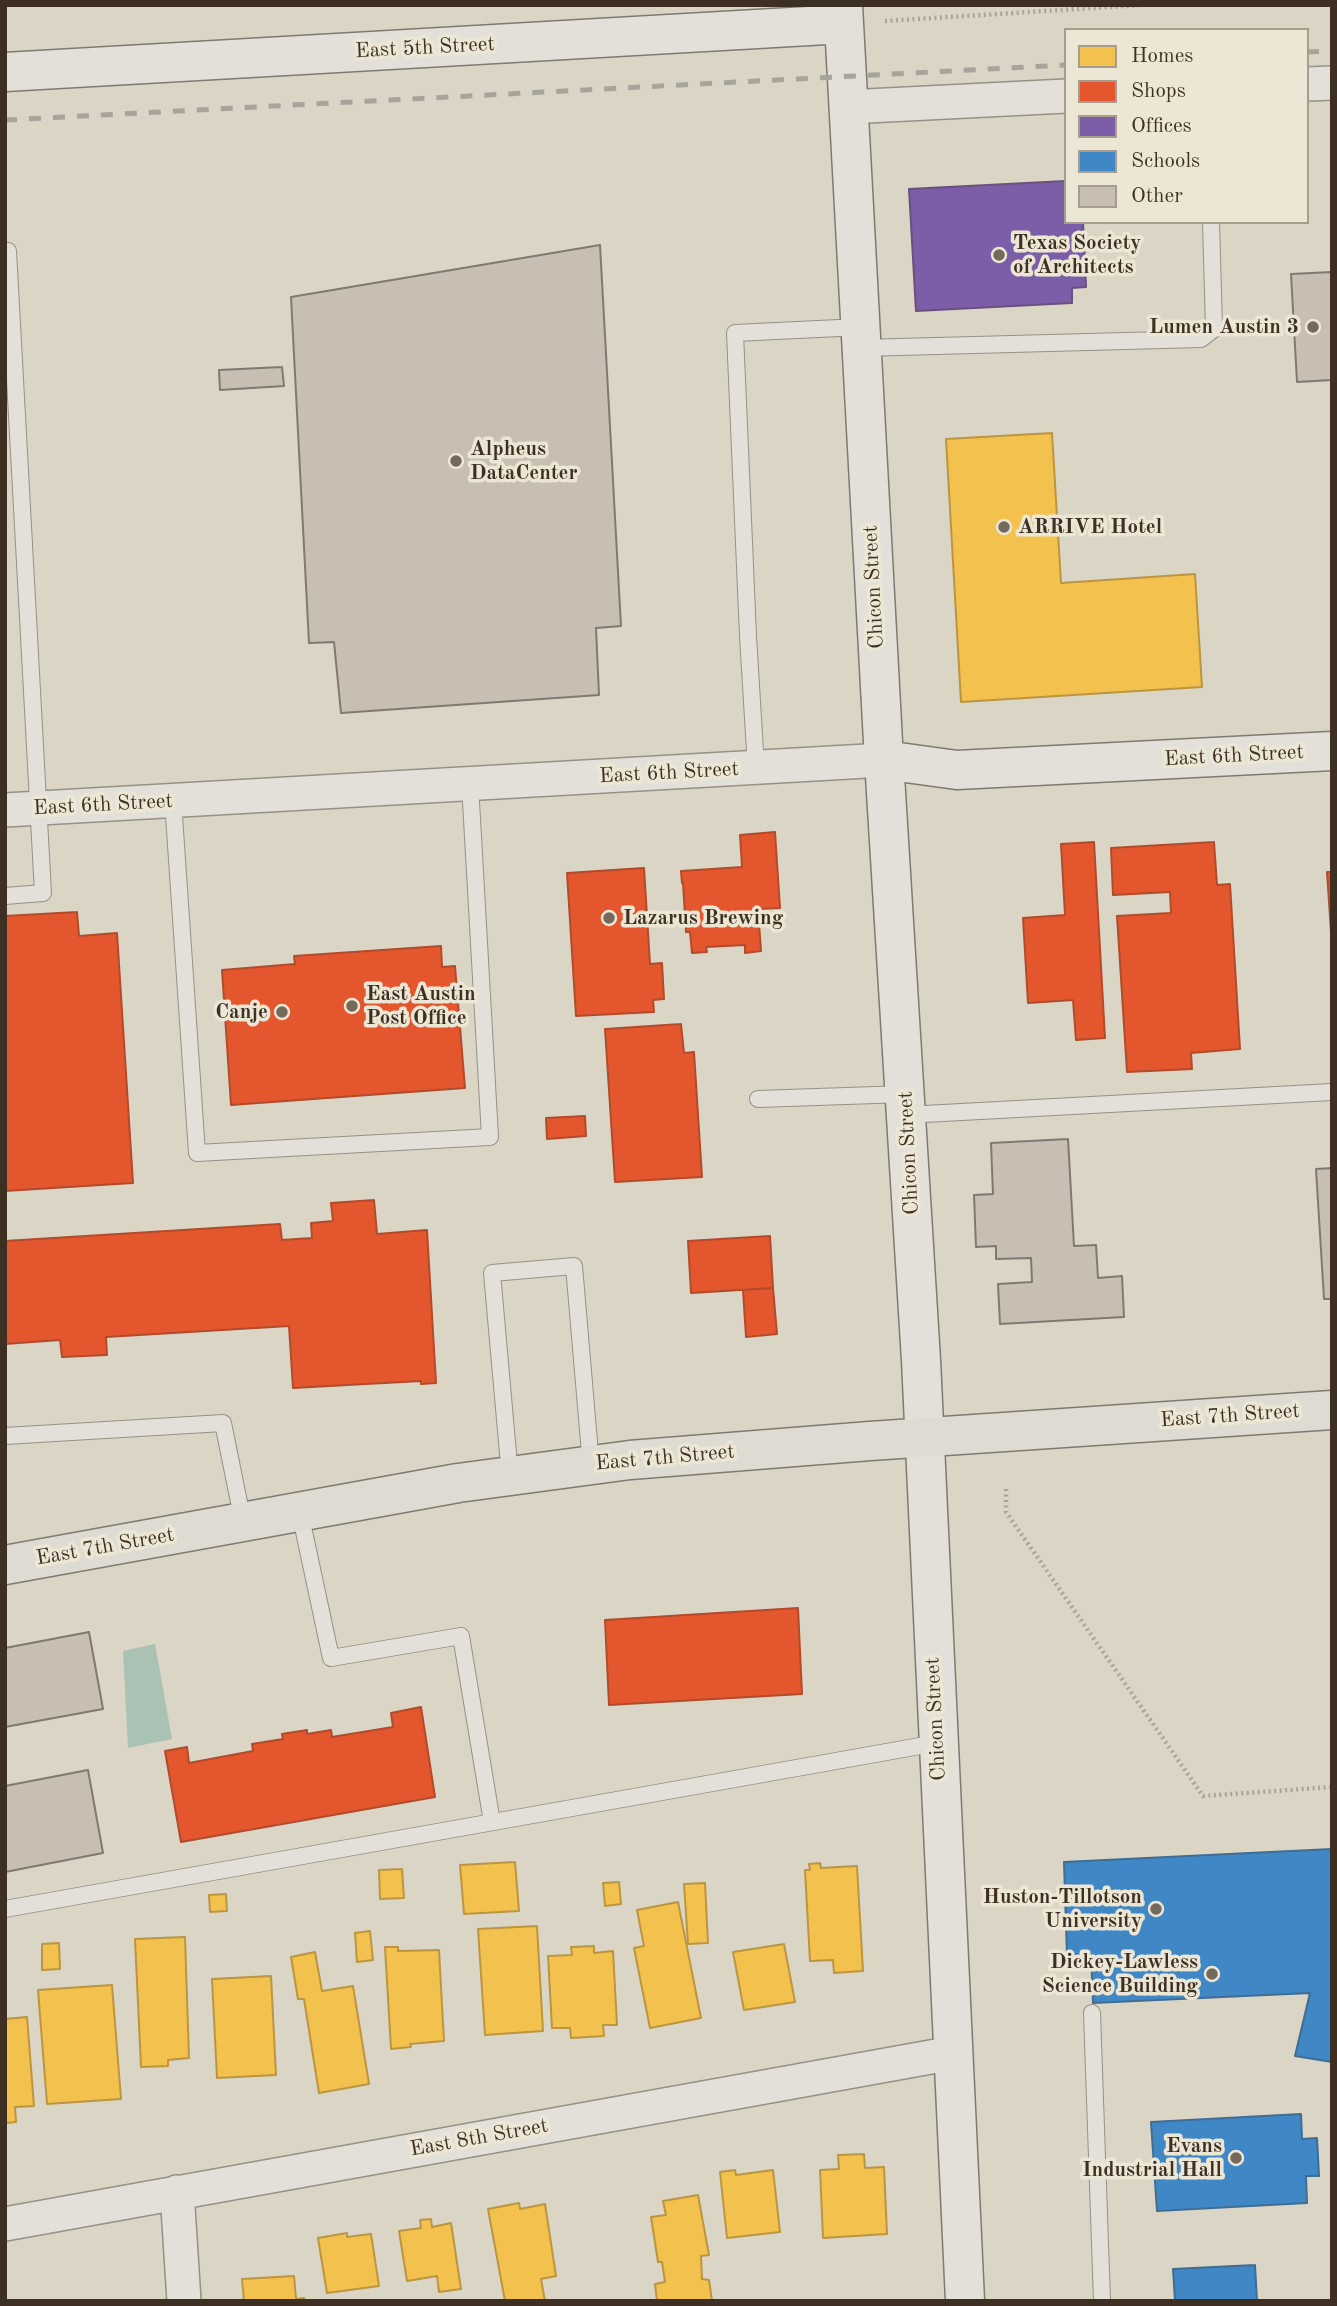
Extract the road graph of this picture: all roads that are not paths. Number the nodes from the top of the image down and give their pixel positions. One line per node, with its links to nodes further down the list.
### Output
1 (844, 15): 2 (street, East 5th Street); 6 (street, Chicon Street)
2 (5, 72)
3 (1332, 83): 4 (street)
4 (1309, 84)
5 (1064, 96): 6 (street)
6 (848, 107): 9 (street, Chicon Street)
7 (1211, 224): 9 (lane)
8 (5, 251): 10 (lane)
9 (860, 337): 12 (street, Chicon Street); 13 (lane)
10 (13, 503): 16 (lane)
11 (1332, 751): 12 (street, East 6th Street)
12 (884, 760): 13 (street, East 6th Street); 21 (street, Chicon Street)
13 (756, 768): 14 (street, East 6th Street)
14 (470, 784): 15 (street, East 6th Street); 15 (lane)
15 (173, 801): 16 (street, East 6th Street)
16 (40, 808): 17 (street, East 6th Street); 18 (lane)
17 (5, 810)
18 (5, 896)
19 (1332, 1092): 21 (lane)
20 (758, 1100): 21 (lane)
21 (906, 1105): 24 (street, Chicon Street)
22 (1332, 1410): 24 (main road, East 7th Street)
23 (5, 1436): 28 (lane)
24 (924, 1437): 25 (main road, East 7th Street); 30 (street, Chicon Street)
25 (591, 1465): 26 (main road, East 7th Street); 26 (lane)
26 (510, 1476): 27 (main road, East 7th Street)
27 (300, 1513): 28 (main road, East 7th Street); 31 (lane)
28 (243, 1522): 29 (main road, East 7th Street)
29 (5, 1566)
30 (937, 1743): 31 (lane); 34 (street, Chicon Street)
31 (492, 1822): 32 (lane)
32 (5, 1909)
33 (1091, 2013): 39 (lane)
34 (953, 2053): 35 (street, East 8th Street); 38 (street, Chicon Street)
35 (177, 2192): 36 (street, East 8th Street); 37 (street)
36 (5, 2224)
37 (184, 2301)
38 (965, 2301)
39 (1102, 2301)

